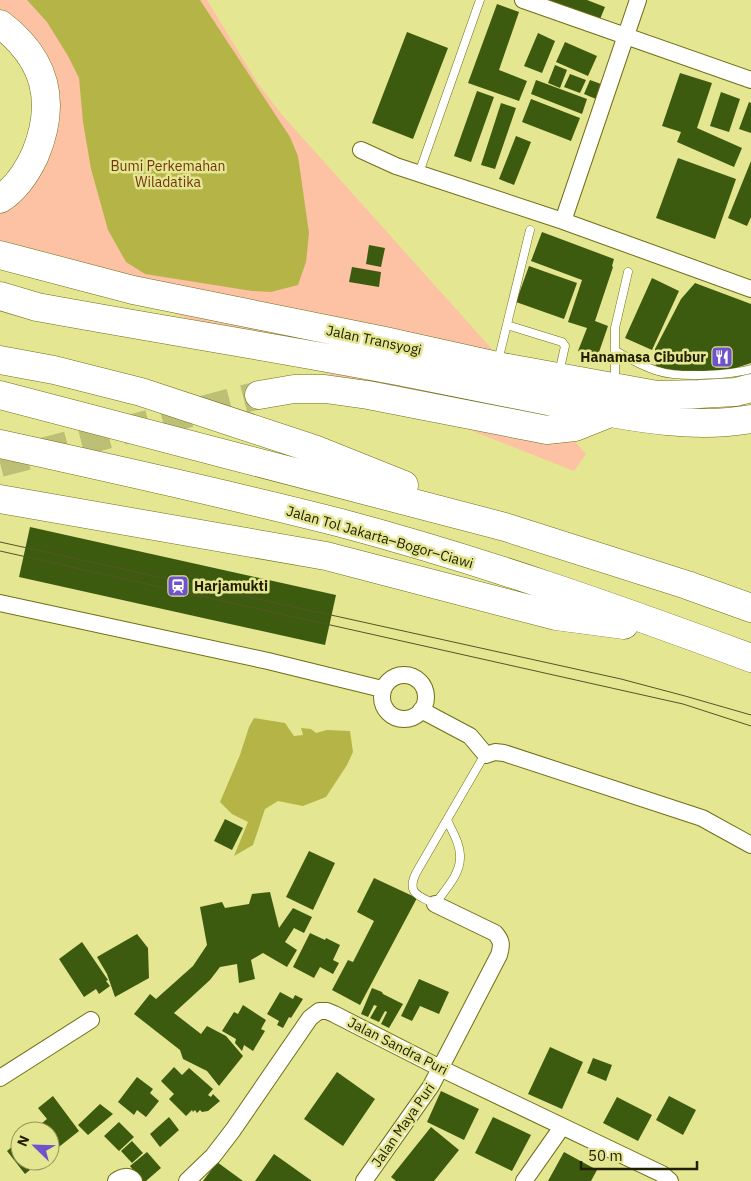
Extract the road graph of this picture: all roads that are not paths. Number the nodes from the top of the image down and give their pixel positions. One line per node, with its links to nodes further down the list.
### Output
1 (480, 0): 8 (lane)
2 (522, 0): 5 (street)
3 (638, 0): 5 (street)
4 (0, 24): 9 (highway)
5 (625, 36): 6 (street); 10 (street)
6 (751, 80)
7 (361, 150): 8 (street)
8 (419, 173): 10 (street)
9 (0, 199)
10 (563, 221): 14 (street)
11 (530, 230): 18 (lane)
12 (0, 256): 20 (highway, Jalan Transyogi)
13 (628, 272): 19 (lane)
14 (751, 289)
15 (0, 296): 17 (highway, Jalan Transyogi)
16 (0, 305): 17 (highway)
17 (37, 307): 20 (highway, Jalan Transyogi)
18 (507, 325): 22 (lane); 24 (lane)
19 (616, 351): 23 (lane); 25 (lane)
20 (400, 358): 22 (highway, Jalan Transyogi); 29 (highway, Jalan Transyogi)
21 (0, 360): 33 (highway)
22 (497, 366): 24 (highway, Jalan Transyogi)
23 (751, 369)
24 (558, 376): 25 (highway, Jalan Transyogi)
25 (615, 387): 26 (highway, Jalan Transyogi)
26 (751, 388)
27 (0, 396): 33 (highway)
28 (259, 396): 29 (highway)
29 (610, 413): 30 (highway, Jalan Transyogi)
30 (751, 418)
31 (0, 444): 36 (highway, Jalan Tol Jakarta–Bogor–Ciawi)
32 (0, 498): 36 (highway)
33 (506, 527): 35 (highway)
34 (0, 603): 38 (street)
35 (751, 608)
36 (688, 634): 37 (highway, Jalan Tol Jakarta–Bogor–Ciawi)
37 (751, 658)
38 (382, 689): 39 (street); 39 (street)
39 (421, 710): 40 (street)
40 (486, 755): 41 (lane); 42 (street)
41 (447, 820): 43 (lane); 43 (lane)
42 (751, 845)
43 (435, 904): 45 (street, Jalan Maya Puri)
44 (91, 1020): 46 (street)
45 (440, 1068): 47 (street, Jalan Sandra Puri); 50 (street, Jalan Sandra Puri); 51 (street, Jalan Maya Puri)
46 (0, 1078)
47 (562, 1127): 52 (street); 53 (street, Jalan Sandra Puri)
48 (116, 1181): 49 (street)
49 (134, 1181)
50 (187, 1181)
51 (364, 1181)
52 (524, 1181)
53 (670, 1181)

